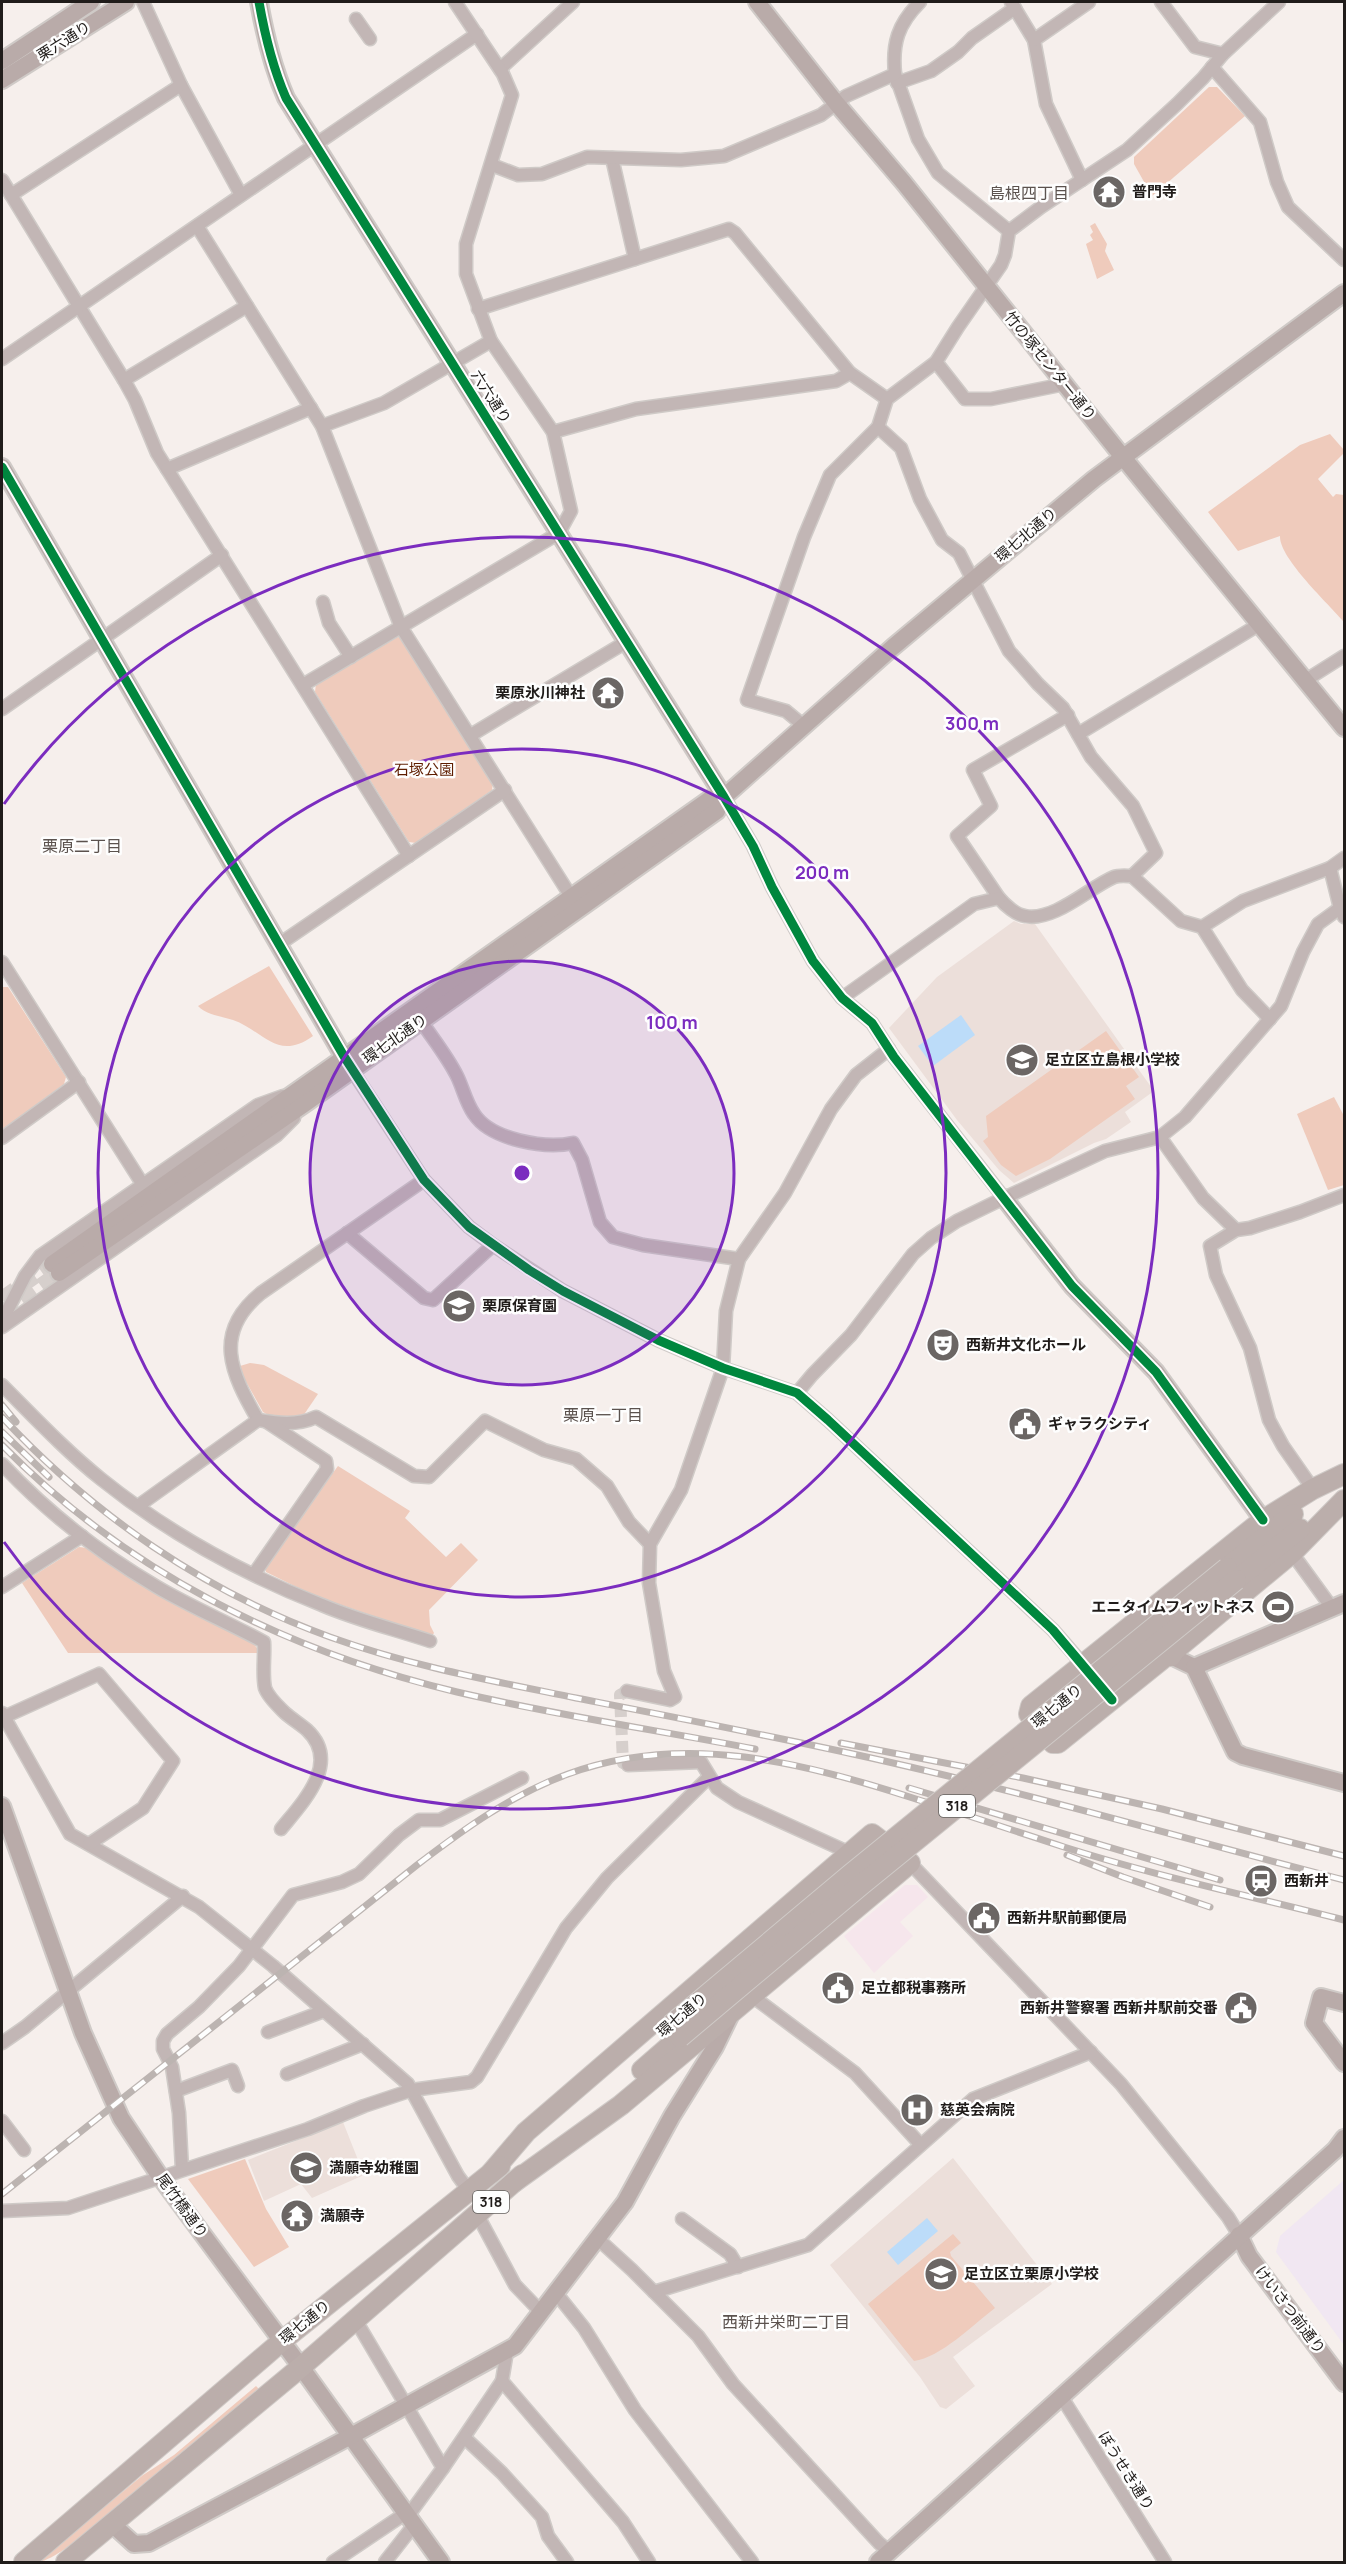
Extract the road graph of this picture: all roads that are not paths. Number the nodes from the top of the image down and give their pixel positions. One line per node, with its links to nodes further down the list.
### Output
1 (91, 2): 18 (street, 栗六通り)
2 (126, 2): 22 (street, 栗六通り)
3 (143, 2): 23 (street)
4 (259, 2): 25 (street, 六六通り)
5 (454, 2): 14 (street)
6 (573, 2): 20 (street)
7 (920, 2): 21 (street)
8 (1089, 2): 16 (street)
9 (1161, 2): 17 (street)
10 (1277, 2): 17 (street)
11 (763, 3): 24 (street, 竹の塚センター通り)
12 (1013, 5): 16 (street); 21 (street)
13 (356, 19): 15 (street)
14 (477, 34): 20 (street); 25 (street)
15 (370, 39)
16 (1034, 40): 29 (street)
17 (1223, 54): 19 (street)
18 (2, 61)
19 (1212, 67): 29 (street); 35 (street)
20 (500, 69): 27 (street)
21 (896, 78): 24 (street); 33 (street)
22 (2, 80)
23 (181, 85): 30 (street); 31 (street)
24 (837, 104): 26 (street); 36 (street, 竹の塚センター通り)
25 (315, 145): 31 (street); 44 (street, 六六通り)
26 (612, 158): 27 (street); 34 (street)
27 (492, 165): 40 (street)
28 (2, 180): 30 (street)
29 (1082, 180): 33 (street)
30 (11, 195): 38 (street)
31 (241, 195): 32 (street)
32 (197, 226): 38 (street); 39 (street)
33 (1009, 231): 36 (street)
34 (635, 259): 40 (street); 45 (street)
35 (1344, 260)
36 (986, 287): 43 (street); 47 (street, 竹の塚センター通り)
37 (1344, 293): 53 (street, 環七北通り)
38 (78, 306): 42 (street); 46 (street)
39 (247, 306): 46 (street); 49 (street)
40 (478, 309): 41 (street)
41 (491, 341): 44 (street); 52 (street)
42 (2, 359)
43 (936, 362): 47 (street); 48 (street)
44 (452, 364): 50 (street); 56 (street, 六六通り)
45 (850, 373): 48 (street); 52 (street)
46 (124, 380): 55 (street)
47 (1065, 384): 53 (street, 竹の塚センター通り)
48 (887, 399): 51 (street)
49 (311, 408): 50 (street); 55 (street)
50 (322, 426): 61 (street)
51 (878, 427): 58 (street); 70 (street)
52 (553, 432): 56 (street)
53 (1122, 456): 58 (street, 環七北通り); 60 (street, 竹の塚センター通り)
54 (2, 467): 62 (street)
55 (167, 469): 57 (street)
56 (559, 533): 61 (street); 63 (street, 六六通り)
57 (222, 555): 62 (street); 67 (street)
58 (972, 580): 69 (street); 70 (street, 環七北通り)
59 (323, 602): 65 (street)
60 (1260, 624): 66 (street, 竹の塚センター通り); 72 (street)
61 (401, 627): 65 (street); 73 (street)
62 (102, 640): 68 (street); 84 (street)
63 (626, 642): 73 (street); 75 (street, 六六通り)
64 (1344, 656): 66 (street)
65 (351, 657): 67 (street)
66 (1306, 680): 71 (street, 竹の塚センター通り)
67 (303, 685): 76 (street)
68 (2, 709)
69 (1068, 715): 72 (street); 80 (street)
70 (804, 726): 75 (street, 環七北通り)
71 (1344, 728)
72 (1078, 734): 79 (street)
73 (471, 735): 74 (street)
74 (504, 790): 76 (street); 81 (street)
75 (724, 797): 81 (street, 環七北通り); 86 (street)
76 (409, 856): 84 (street)
77 (1344, 858): 78 (street)
78 (1330, 868): 82 (street); 83 (street)
79 (1132, 876): 80 (street); 83 (street)
80 (999, 898): 86 (street)
81 (576, 903): 88 (street, 環七北通り); 90 (street, 環七北通り)
82 (1343, 910): 87 (street)
83 (1202, 927): 87 (street)
84 (278, 945): 90 (street)
85 (4, 970): 91 (street)
86 (842, 998): 89 (street)
87 (1270, 1019): 93 (street)
88 (421, 1021): 90 (street, 環七北通り); 102 (street)
89 (889, 1049): 98 (street); 102 (street)
90 (348, 1064): 92 (street, 環七北通り); 95 (street)
91 (79, 1082): 94 (street); 96 (street)
92 (302, 1097): 96 (street); 103 (street, 環七北通り); 105 (street)
93 (1160, 1137): 98 (street); 99 (street)
94 (2, 1138)
95 (424, 1180): 100 (street); 101 (street)
96 (143, 1185): 104 (street)
97 (1344, 1195): 99 (street)
98 (1004, 1198): 108 (street); 115 (street)
99 (1236, 1230): 112 (street)
100 (347, 1233): 101 (street); 109 (street)
101 (493, 1245): 106 (street)
102 (739, 1259): 106 (street)
103 (56, 1269)
104 (2, 1321)
105 (2, 1327)
106 (723, 1368): 108 (street); 117 (street)
107 (2, 1385): 114 (street)
108 (797, 1393): 125 (street)
109 (262, 1420): 114 (street); 117 (street); 119 (street)
110 (2, 1464): 116 (street)
111 (1344, 1473): 112 (main road); 120 (main road, 環七通り / 318)
112 (1313, 1489): 115 (main road)
113 (1343, 1503): 118 (main road); 120 (main road, 環七通り / 318)
114 (138, 1506): 119 (street)
115 (1263, 1520): 125 (main road)
116 (82, 1536): 121 (street); 135 (street)
117 (650, 1544): 127 (street)
118 (1292, 1553): 122 (street); 124 (main road)
119 (254, 1574): 123 (street)
120 (1232, 1574): 146 (main road, 環七通り / 318, bridge)
121 (2, 1587)
122 (1338, 1605): 126 (street)
123 (430, 1641)
124 (1171, 1656): 126 (street); 128 (main road)
125 (1083, 1665): 128 (street); 128 (main road)
126 (1194, 1667): 133 (street)
127 (627, 1691)
128 (1112, 1700)
129 (3, 1715): 136 (street); 136 (street)
130 (628, 1766): 131 (street)
131 (709, 1777): 137 (street); 154 (street)
132 (522, 1778): 140 (street)
133 (1344, 1783)
134 (2, 1806): 141 (street, 尾竹橋通り)
135 (280, 1829)
136 (89, 1844): 139 (street)
137 (850, 1853): 138 (main road); 161 (main road)
138 (910, 1863): 142 (main road); 150 (street)
139 (183, 1896): 140 (street); 141 (street)
140 (252, 1950): 144 (street); 155 (street)
141 (67, 1991): 148 (street); 162 (street, 尾竹橋通り)
142 (752, 1996): 145 (main road); 158 (street)
143 (1344, 2003): 151 (street)
144 (324, 2011): 147 (street); 149 (street)
145 (731, 2013): 163 (main road); 169 (street)
146 (676, 2031): 161 (main road, 環七通り / 318); 163 (main road, 環七通り / 318)
147 (268, 2032)
148 (2, 2043)
149 (363, 2044): 152 (street); 154 (street)
150 (1091, 2052): 158 (street); 168 (street)
151 (1344, 2063)
152 (287, 2074)
153 (238, 2086): 155 (street)
154 (412, 2090): 160 (street); 164 (street)
155 (176, 2091): 160 (street)
156 (2, 2121): 159 (street)
157 (1344, 2138): 168 (street)
158 (921, 2144): 170 (street)
159 (24, 2150)
160 (182, 2169): 162 (street)
161 (491, 2173): 164 (main road, 環七通り / 318)
162 (161, 2178): 165 (street); 175 (street, 尾竹橋通り)
163 (514, 2182): 166 (main road, 環七通り / 318)
164 (469, 2191): 175 (main road, 環七通り / 318)
165 (2, 2211)
166 (477, 2214): 173 (street); 174 (main road, 環七通り / 318)
167 (682, 2219): 170 (street)
168 (1239, 2235): 179 (street, けいさつ前通り); 180 (street)
169 (598, 2239): 171 (street); 172 (street)
170 (738, 2267): 171 (street)
171 (654, 2292): 187 (street)
172 (556, 2293): 173 (street); 195 (street)
173 (541, 2312): 176 (street)
174 (355, 2319): 177 (main road, 環七通り / 318); 181 (street)
175 (282, 2341): 177 (street, 尾竹橋通り); 188 (main road, 環七通り / 318)
176 (507, 2351): 178 (street); 181 (street)
177 (301, 2367): 182 (street, 尾竹橋通り); 186 (main road, 環七通り / 318)
178 (502, 2381): 183 (street); 194 (street)
179 (1344, 2383)
180 (1061, 2396): 187 (street); 196 (street, ぼうせき通り)
181 (405, 2406): 182 (street); 184 (street)
182 (351, 2436): 185 (street, 尾竹橋通り); 186 (street)
183 (465, 2438): 184 (street); 193 (street)
184 (443, 2469): 185 (street)
185 (409, 2518): 190 (street); 191 (street); 192 (street, 尾竹橋通り)
186 (113, 2525): 189 (main road, 環七通り / 318)
187 (890, 2559)
188 (24, 2562)
189 (66, 2562)
190 (333, 2562)
191 (385, 2562)
192 (441, 2562)
193 (567, 2562)
194 (649, 2562)
195 (752, 2562)
196 (1165, 2562)

